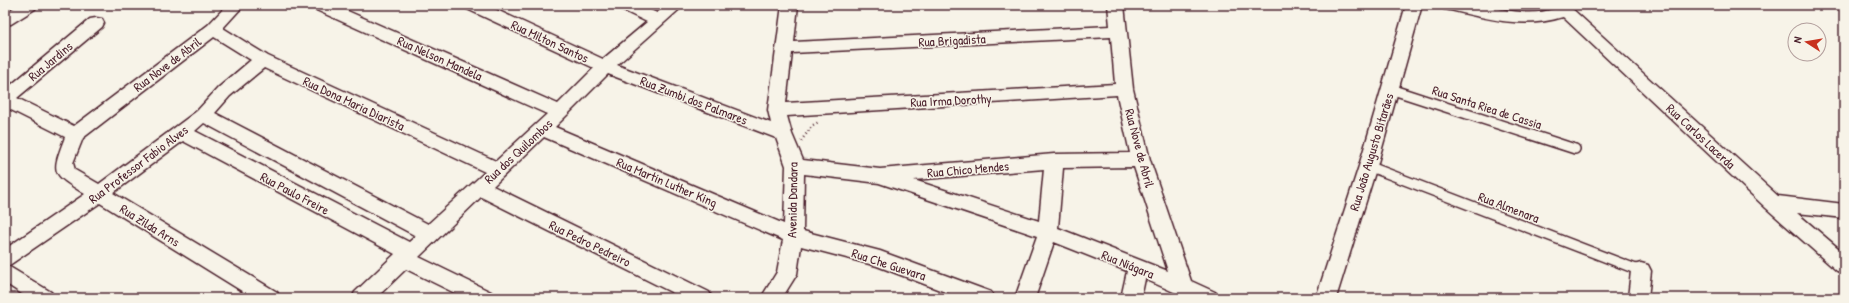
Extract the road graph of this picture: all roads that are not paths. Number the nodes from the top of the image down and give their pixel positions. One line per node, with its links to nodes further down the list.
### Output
1 (29, 5): 12 (street)
2 (236, 5): 15 (street, Rua Nove de Abril)
3 (320, 5): 24 (street, Rua Nelson Mandela)
4 (473, 5): 19 (street, Rua Milton Santos)
5 (626, 5): 13 (street)
6 (676, 5): 13 (street, Rua dos Quilombos)
7 (790, 5): 17 (street, Avenida Dandara)
8 (1116, 5): 16 (street, Rua Nove de Abril)
9 (1414, 5): 20 (street, Rua João Augusto Bitarães)
10 (1450, 5): 11 (street)
11 (1562, 8): 41 (street, Rua Carlos Lacerda)
12 (5, 20)
13 (657, 20): 19 (street, Rua dos Quilombos)
14 (96, 23): 22 (street, Rua Jardins)
15 (214, 29): 18 (street, Rua Dona Maria Diarista); 28 (street, Rua Nove de Abril)
16 (1119, 32): 17 (street, Rua Brigadista); 21 (street, Rua Nove de Abril)
17 (785, 48): 23 (street, Avenida Dandara)
18 (262, 60): 25 (street, Rua Professor Fabio Alves); 35 (street, Rua Dona Maria Diarista)
19 (605, 67): 24 (street, Rua dos Quilombos); 29 (street, Rua Zumbi dos Palmares)
20 (1390, 89): 30 (lane, Rua Santa Riea de Cassia); 34 (street, Rua João Augusto Bitarães)
21 (1124, 90): 23 (street, Rua Irma Dorothy); 32 (street, Rua Nove de Abril)
22 (5, 100): 28 (street)
23 (777, 110): 29 (street, Avenida Dandara)
24 (560, 112): 26 (street, Rua dos Quilombos)
25 (203, 115): 27 (street, Rua Professor Fabio Alves); 36 (street, Rua Paulo Freire)
26 (542, 129): 35 (street, Rua dos Quilombos); 45 (street, Rua Martin Luther King)
27 (182, 132): 39 (street, Rua Professor Fabio Alves); 40 (street, Rua Paulo Freire)
28 (75, 134): 39 (street, Rua Zilda Arns)
29 (783, 134): 31 (street, Avenida Dandara)
30 (1575, 149)
31 (793, 160): 37 (street, Rua Chico Mendes); 45 (street, Avenida Dandara)
32 (1141, 160): 33 (street, Rua Chico Mendes); 52 (street, Rua Nove de Abril)
33 (1054, 161): 37 (street, Rua Chico Mendes); 43 (street)
34 (1368, 166): 50 (lane, Rua Almenara); 63 (street, Rua João Augusto Bitarães)
35 (498, 170): 38 (street, Rua dos Quilombos)
36 (318, 175): 40 (street); 44 (street, Rua Paulo Freire)
37 (880, 176): 43 (street)
38 (479, 188): 44 (street, Rua dos Quilombos); 57 (street, Rua Pedro Pedreiro)
39 (100, 193): 47 (street, Rua Professor Fabio Alves); 54 (street, Rua Zilda Arns)
40 (295, 193): 46 (street, Rua Paulo Freire)
41 (1773, 203): 42 (street); 48 (street, Rua Carlos Lacerda)
42 (1844, 211)
43 (1048, 232): 49 (street, Rua Niágara); 60 (street)
44 (430, 234): 46 (street, Rua dos Quilombos)
45 (792, 236): 58 (street, Avenida Dandara); 59 (street, Rua Che Guevara)
46 (407, 255): 55 (street, Rua dos Quilombos); 56 (street, Rua Paulo Freire)
47 (5, 259)
48 (1844, 265)
49 (1138, 268): 52 (street, Rua Niágara); 61 (street)
50 (1641, 271): 64 (street)
51 (5, 273): 53 (street)
52 (1183, 287): 62 (street, Rua Niágara)
53 (44, 298)
54 (270, 298)
55 (362, 298)
56 (484, 298)
57 (702, 298)
58 (771, 298)
59 (984, 298)
60 (1025, 298)
61 (1131, 298)
62 (1208, 298)
63 (1326, 298)
64 (1638, 298)

